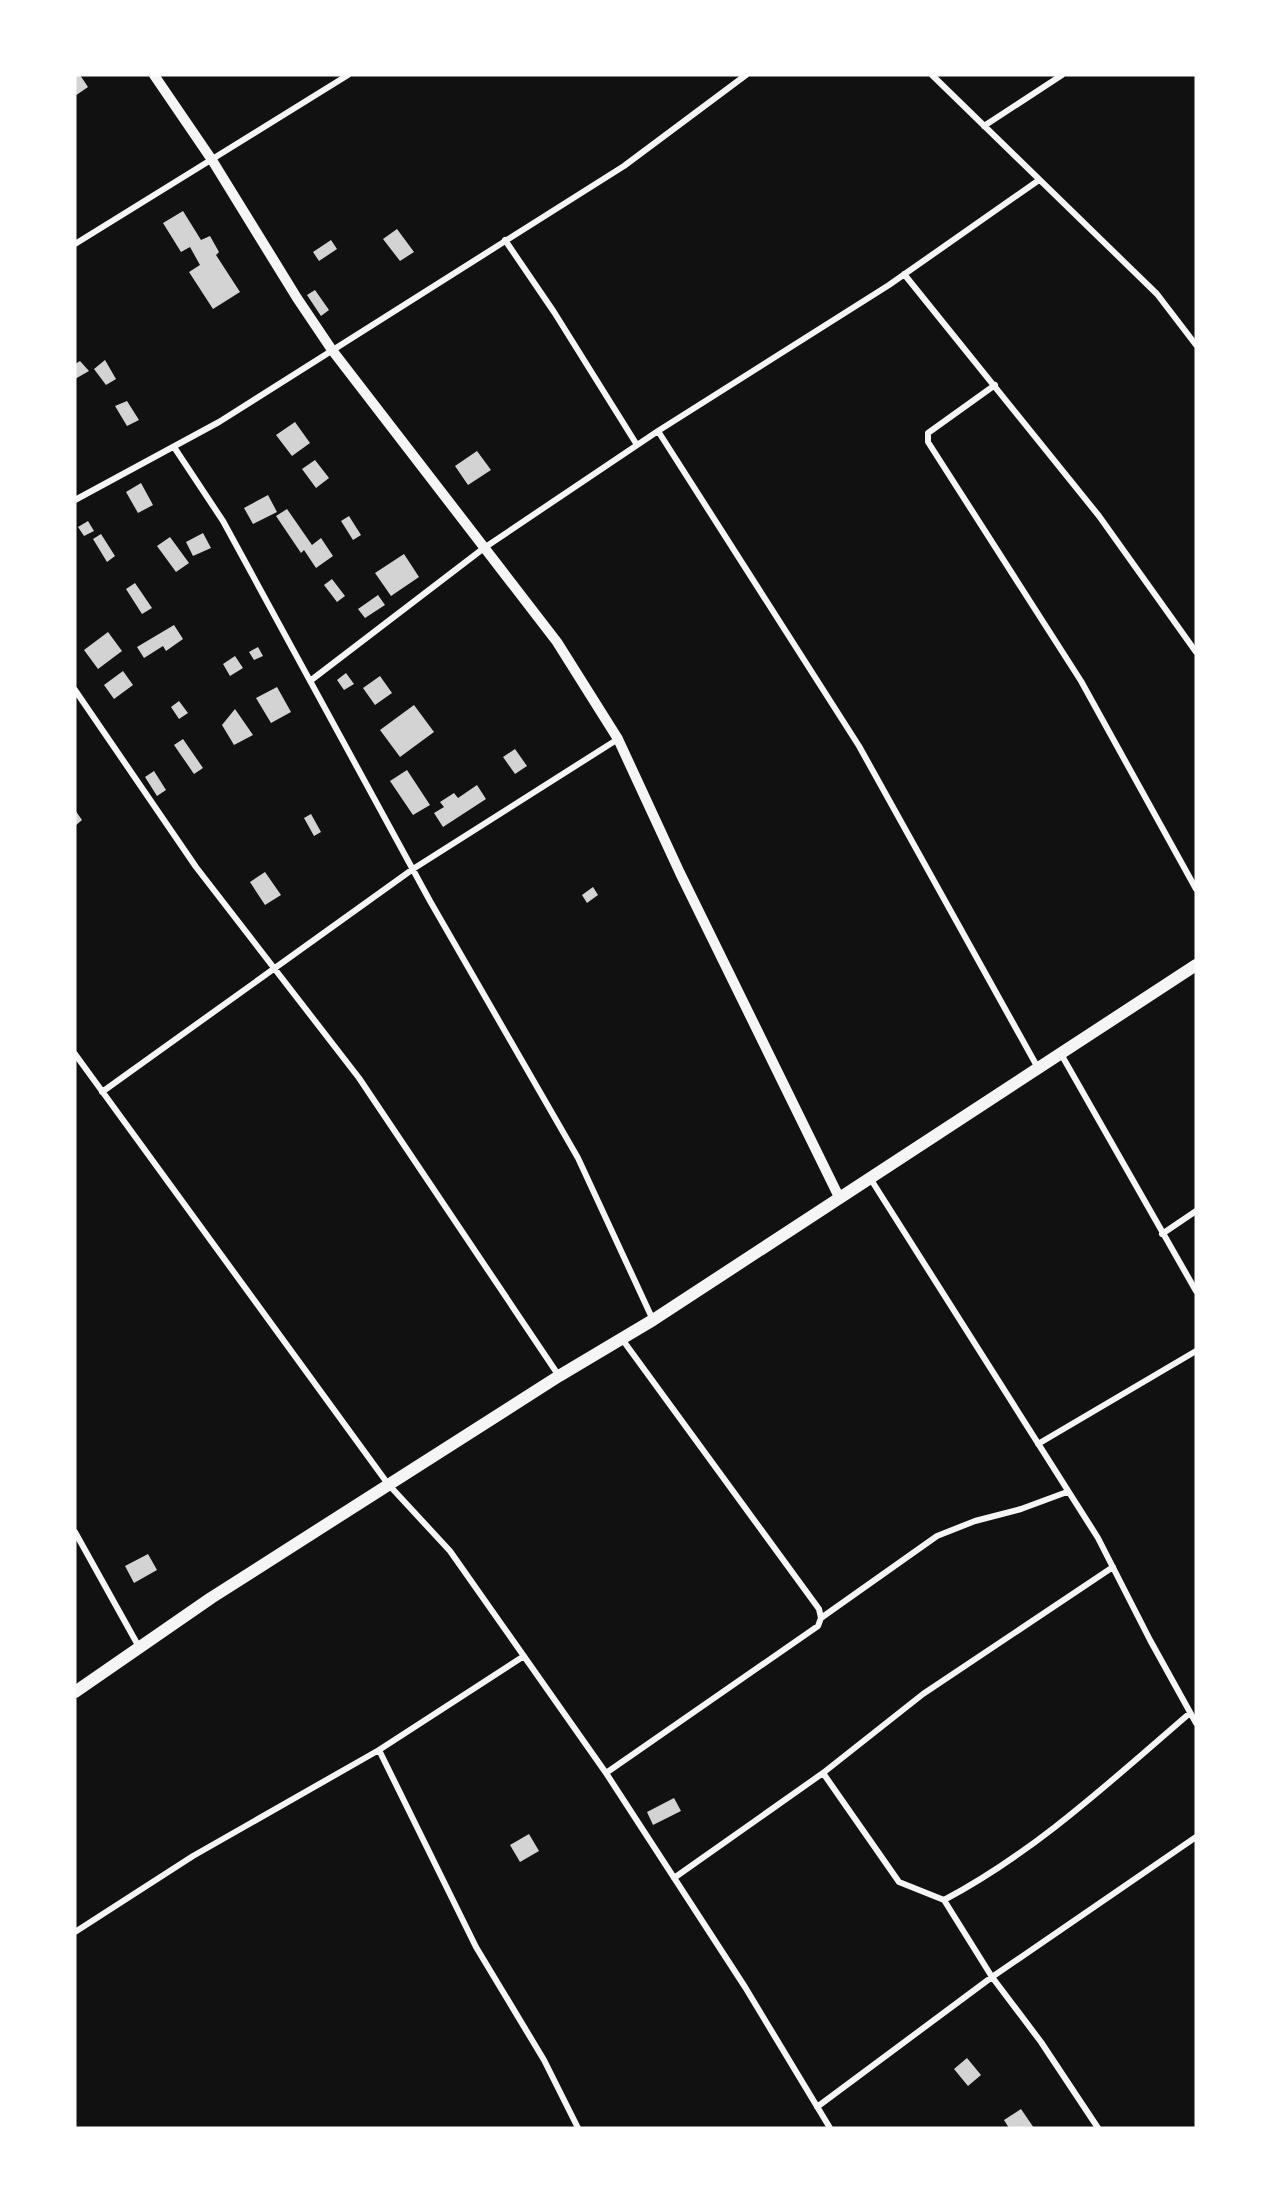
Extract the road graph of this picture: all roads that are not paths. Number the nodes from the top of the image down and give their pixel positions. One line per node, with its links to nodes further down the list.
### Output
1 (154, 75): 7 (street)
2 (348, 75): 7 (street)
3 (746, 75): 9 (street)
4 (932, 75): 6 (street)
5 (1062, 75): 6 (street)
6 (984, 126): 8 (street)
7 (212, 160): 10 (street); 13 (street)
8 (1039, 180): 11 (street); 12 (street)
9 (505, 240): 13 (street); 16 (street)
10 (75, 244)
11 (904, 274): 14 (street); 15 (street)
12 (1196, 345)
13 (333, 350): 17 (street); 19 (street)
14 (994, 385): 20 (street); 25 (street)
15 (658, 431): 16 (street); 30 (street)
16 (637, 444): 19 (street)
17 (174, 447): 18 (street); 21 (street)
18 (75, 500)
19 (483, 548): 21 (street); 23 (street)
20 (1196, 652)
21 (310, 681): 24 (street)
22 (75, 690): 27 (street)
23 (618, 740): 24 (street); 33 (street)
24 (413, 869): 27 (street); 37 (street)
25 (1196, 889)
26 (1196, 965): 28 (main road)
27 (275, 969): 31 (street); 40 (street)
28 (1060, 1053): 30 (main road); 35 (street)
29 (75, 1054): 31 (street)
30 (1038, 1069): 32 (main road)
31 (102, 1092): 42 (street)
32 (869, 1178): 33 (main road); 41 (street)
33 (839, 1197): 37 (main road)
34 (1196, 1211): 35 (street)
35 (1162, 1234): 36 (street)
36 (1196, 1291)
37 (653, 1320): 38 (main road)
38 (622, 1338): 40 (main road); 46 (street)
39 (1196, 1351): 41 (street)
40 (559, 1376): 42 (main road)
41 (1038, 1444): 43 (street)
42 (388, 1484): 47 (main road); 48 (street)
43 (1067, 1492): 45 (street); 46 (street)
44 (75, 1532): 47 (street)
45 (1113, 1567): 50 (street); 54 (street)
46 (821, 1617): 53 (street)
47 (139, 1647): 49 (main road)
48 (524, 1656): 52 (street); 53 (street)
49 (75, 1692)
50 (1190, 1713): 51 (street); 57 (street)
51 (1196, 1723)
52 (379, 1750): 58 (street); 61 (street)
53 (606, 1773): 56 (street)
54 (823, 1773): 56 (street); 57 (street)
55 (1196, 1837): 59 (street)
56 (674, 1878): 60 (street)
57 (944, 1900): 59 (street)
58 (75, 1932)
59 (992, 1977): 60 (street); 63 (street)
60 (817, 2107): 62 (street)
61 (578, 2128)
62 (830, 2128)
63 (1098, 2128)

